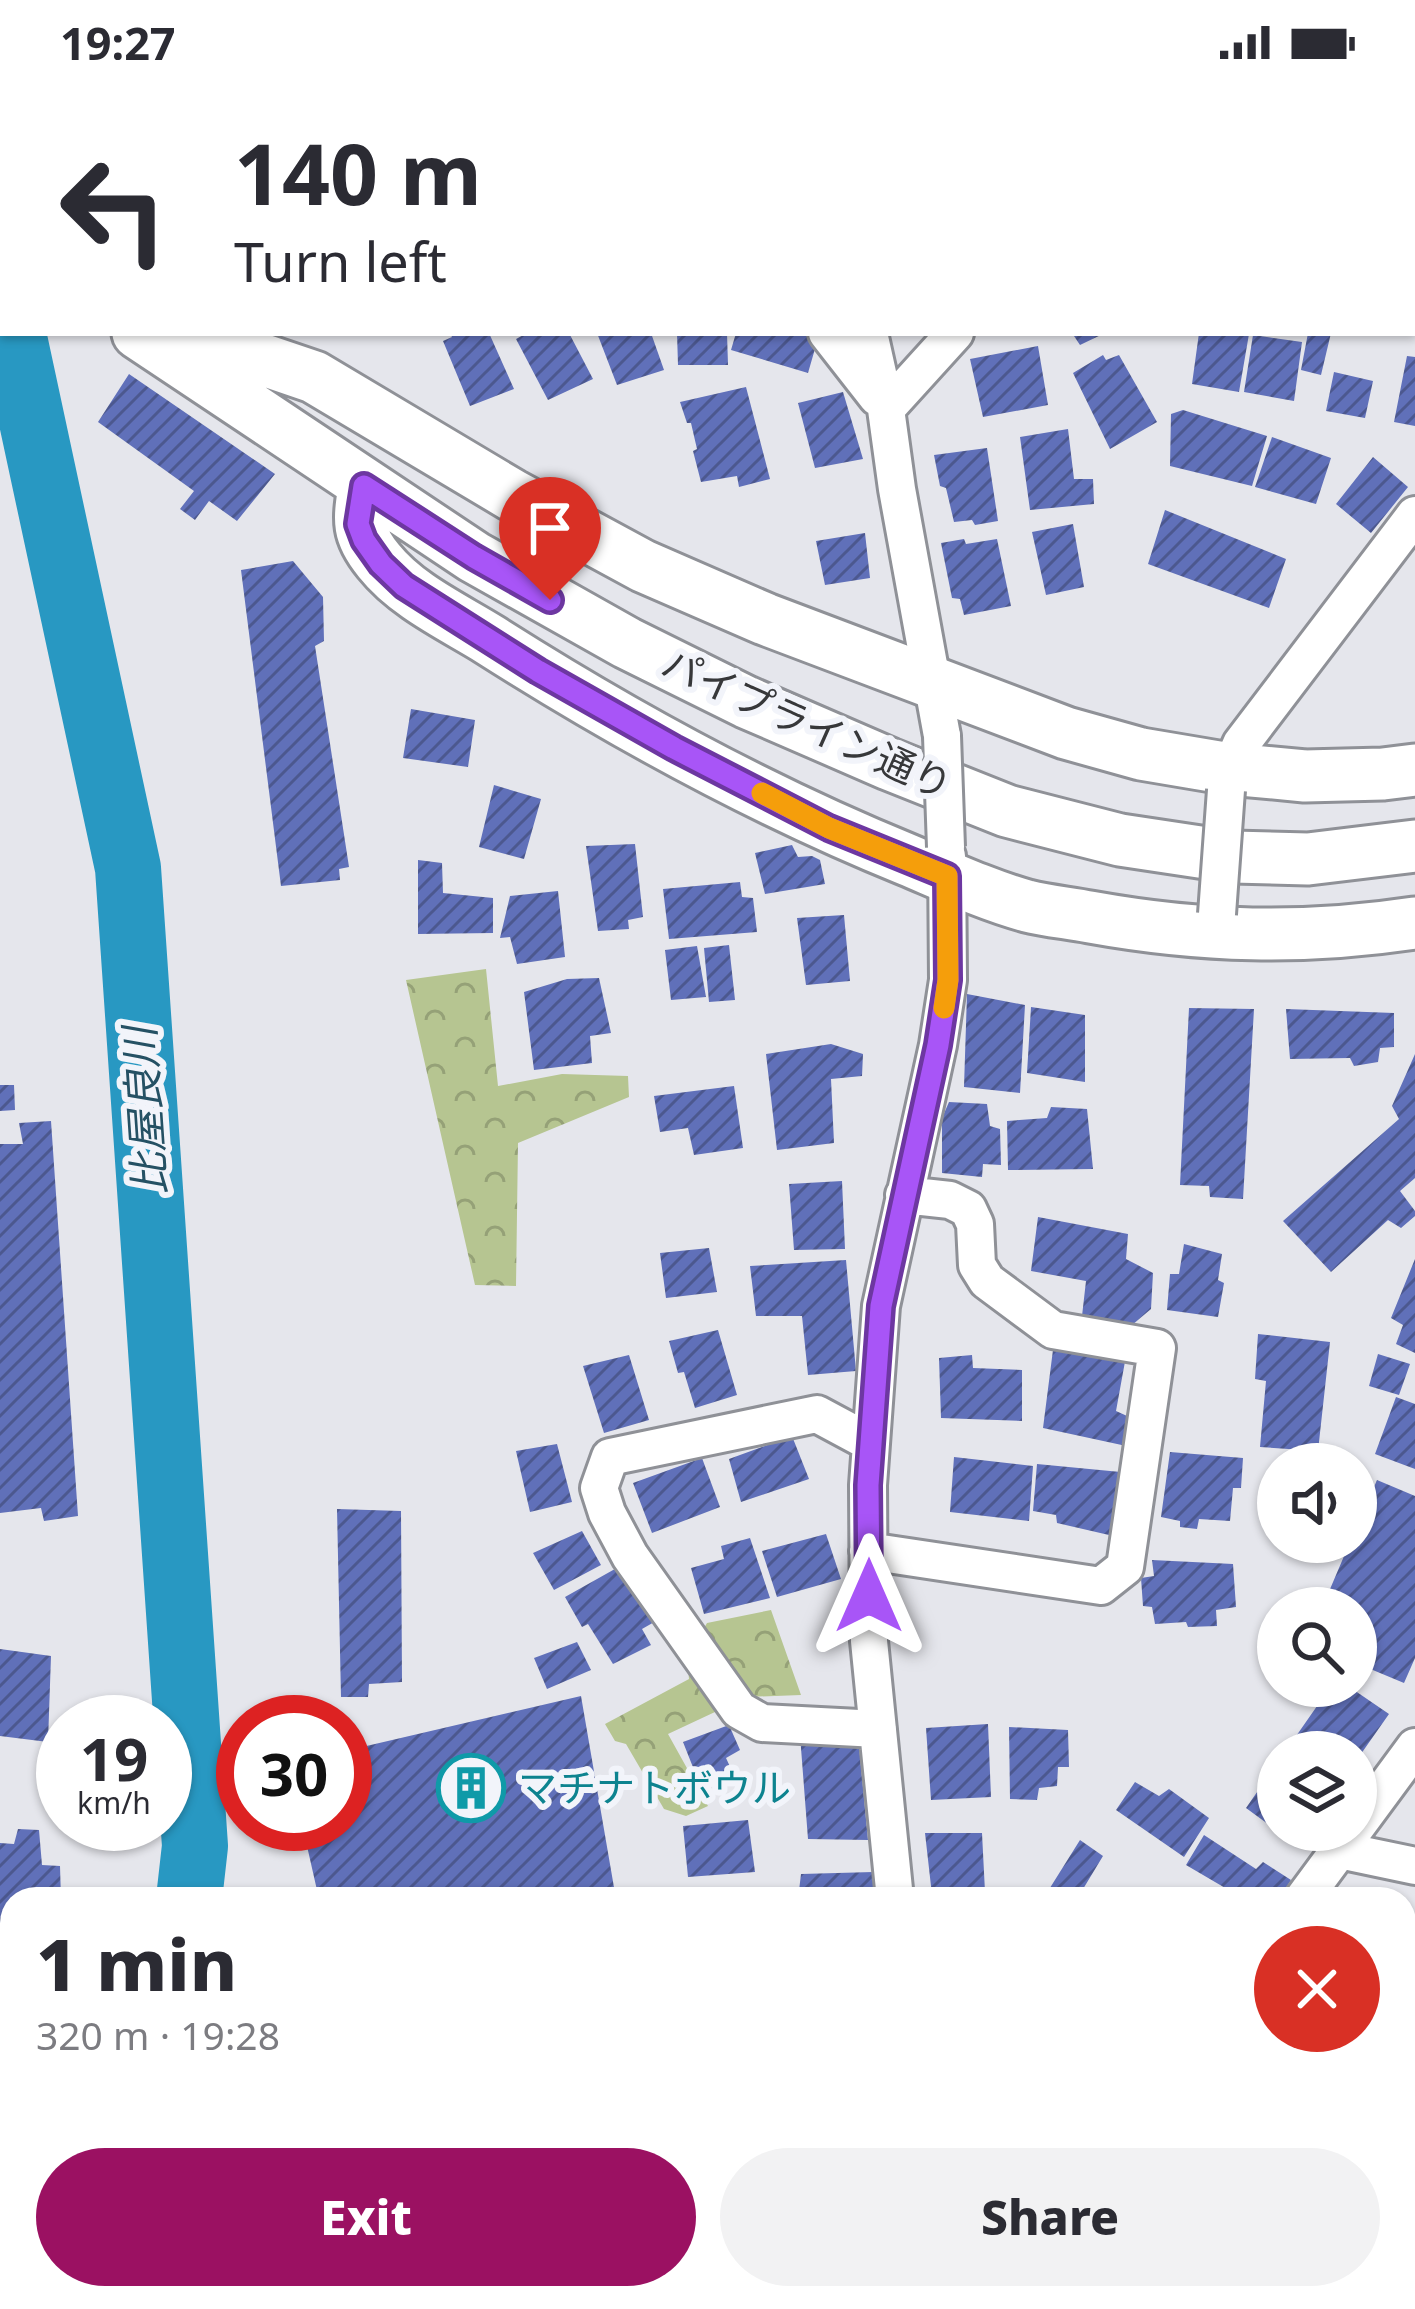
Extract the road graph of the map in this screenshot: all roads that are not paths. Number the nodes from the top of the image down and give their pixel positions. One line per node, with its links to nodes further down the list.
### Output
1 (829, 336): 5 (street)
2 (869, 336): 5 (street)
3 (952, 336): 5 (street)
4 (148, 339): 6 (main road, パイプライン通り); 8 (main road)
5 (886, 409): 8 (street)
6 (364, 486): 11 (main road, パイプライン通り); 12 (main road)
7 (1415, 515): 10 (street)
8 (933, 684): 10 (main road); 12 (street, bridge)
9 (1415, 770): 10 (main road)
10 (1228, 779): 14 (street, bridge)
11 (1415, 846)
12 (947, 861): 14 (main road); 15 (street)
13 (1415, 923): 14 (main road)
14 (1216, 924)
15 (904, 1195): 16 (street); 17 (street)
16 (871, 1443): 17 (street); 18 (street)
17 (868, 1551): 18 (street)
18 (878, 1729): 24 (street)
19 (1415, 1747): 20 (street)
20 (1377, 1799)
21 (1377, 1848): 23 (street)
22 (1339, 1851): 25 (street)
23 (1415, 1866)
24 (894, 1887)
25 (1312, 1887)

